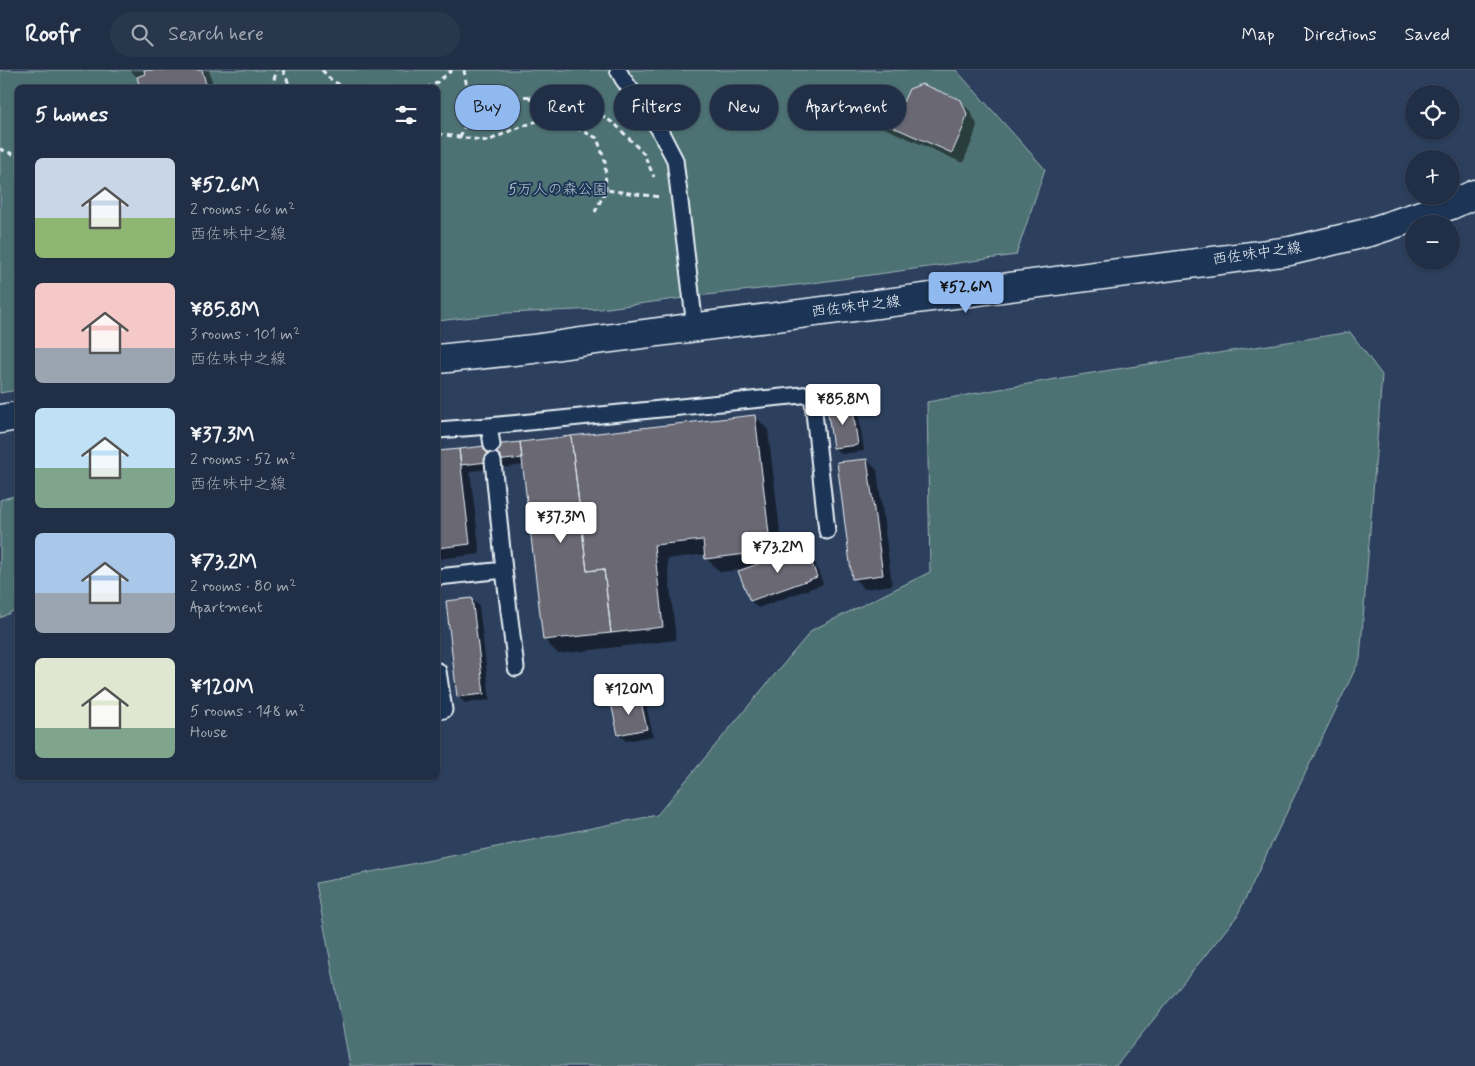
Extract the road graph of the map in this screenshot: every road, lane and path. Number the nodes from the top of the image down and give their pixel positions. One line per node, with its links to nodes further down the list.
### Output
1 (277, 70): 7 (path)
2 (283, 70): 8 (path)
3 (322, 70): 9 (path)
4 (452, 70): 10 (path)
5 (464, 70): 11 (path)
6 (618, 70): 26 (lane)
7 (272, 85)
8 (290, 85)
9 (341, 85)
10 (433, 85)
11 (466, 85)
12 (520, 96): 13 (path)
13 (529, 96): 21 (path)
14 (530, 124): 18 (path)
15 (463, 130): 18 (path)
16 (580, 130): 23 (path)
17 (440, 134): 18 (path)
18 (460, 137)
19 (0, 148): 20 (path)
20 (15, 155)
21 (655, 180)
22 (658, 189): 23 (path)
23 (606, 190): 25 (path)
24 (1475, 194): 26 (main road, 西佐味中之線)
25 (595, 212)
26 (695, 327): 27 (main road, 西佐味中之線)
27 (440, 359)
28 (15, 416): 29 (main road)
29 (0, 419)
30 (489, 426): 31 (lane); 32 (lane); 34 (lane)
31 (440, 430)
32 (492, 445)
33 (493, 461): 35 (lane)
34 (827, 531)
35 (504, 570): 36 (lane); 37 (lane)
36 (440, 577)
37 (516, 668)
38 (440, 684): 39 (lane)
39 (440, 711)

